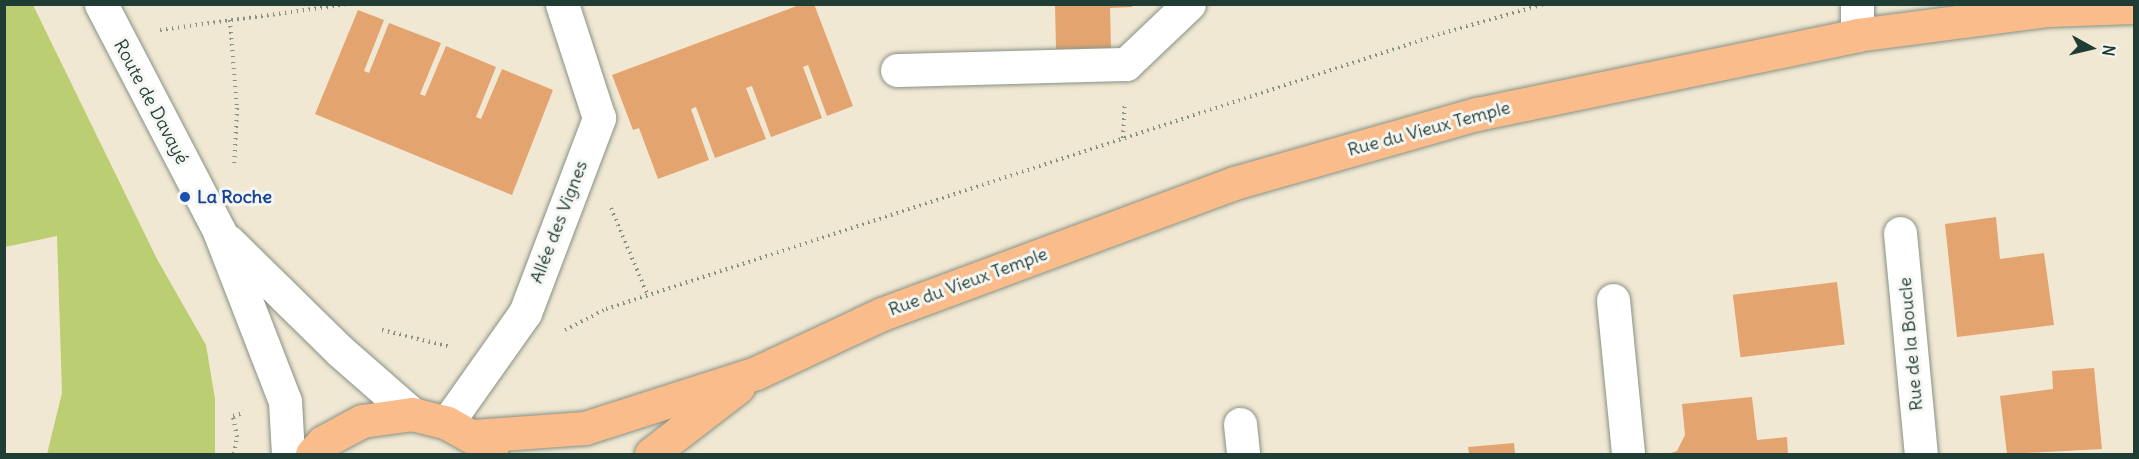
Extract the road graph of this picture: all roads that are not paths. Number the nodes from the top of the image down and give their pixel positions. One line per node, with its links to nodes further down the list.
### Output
1 (101, 4): 7 (street, Route de Davayé)
2 (562, 4): 12 (street, Allée des Vignes)
3 (1188, 4): 6 (street)
4 (2134, 7): 5 (main road, Rue du Vieux Temple)
5 (1857, 20): 10 (main road, Rue du Vieux Temple)
6 (897, 70)
7 (219, 231): 11 (street); 13 (street)
8 (1900, 233): 17 (street, Rue de la Boucle)
9 (1613, 300): 16 (street)
10 (756, 373): 12 (main road, Rue du Vieux Temple); 15 (main road, Rue du Vieux Temple)
11 (412, 414): 12 (main road, Rue du Vieux Temple); 14 (main road)
12 (473, 438)
13 (288, 454)
14 (312, 454)
15 (651, 454)
16 (1628, 454)
17 (1921, 454)

